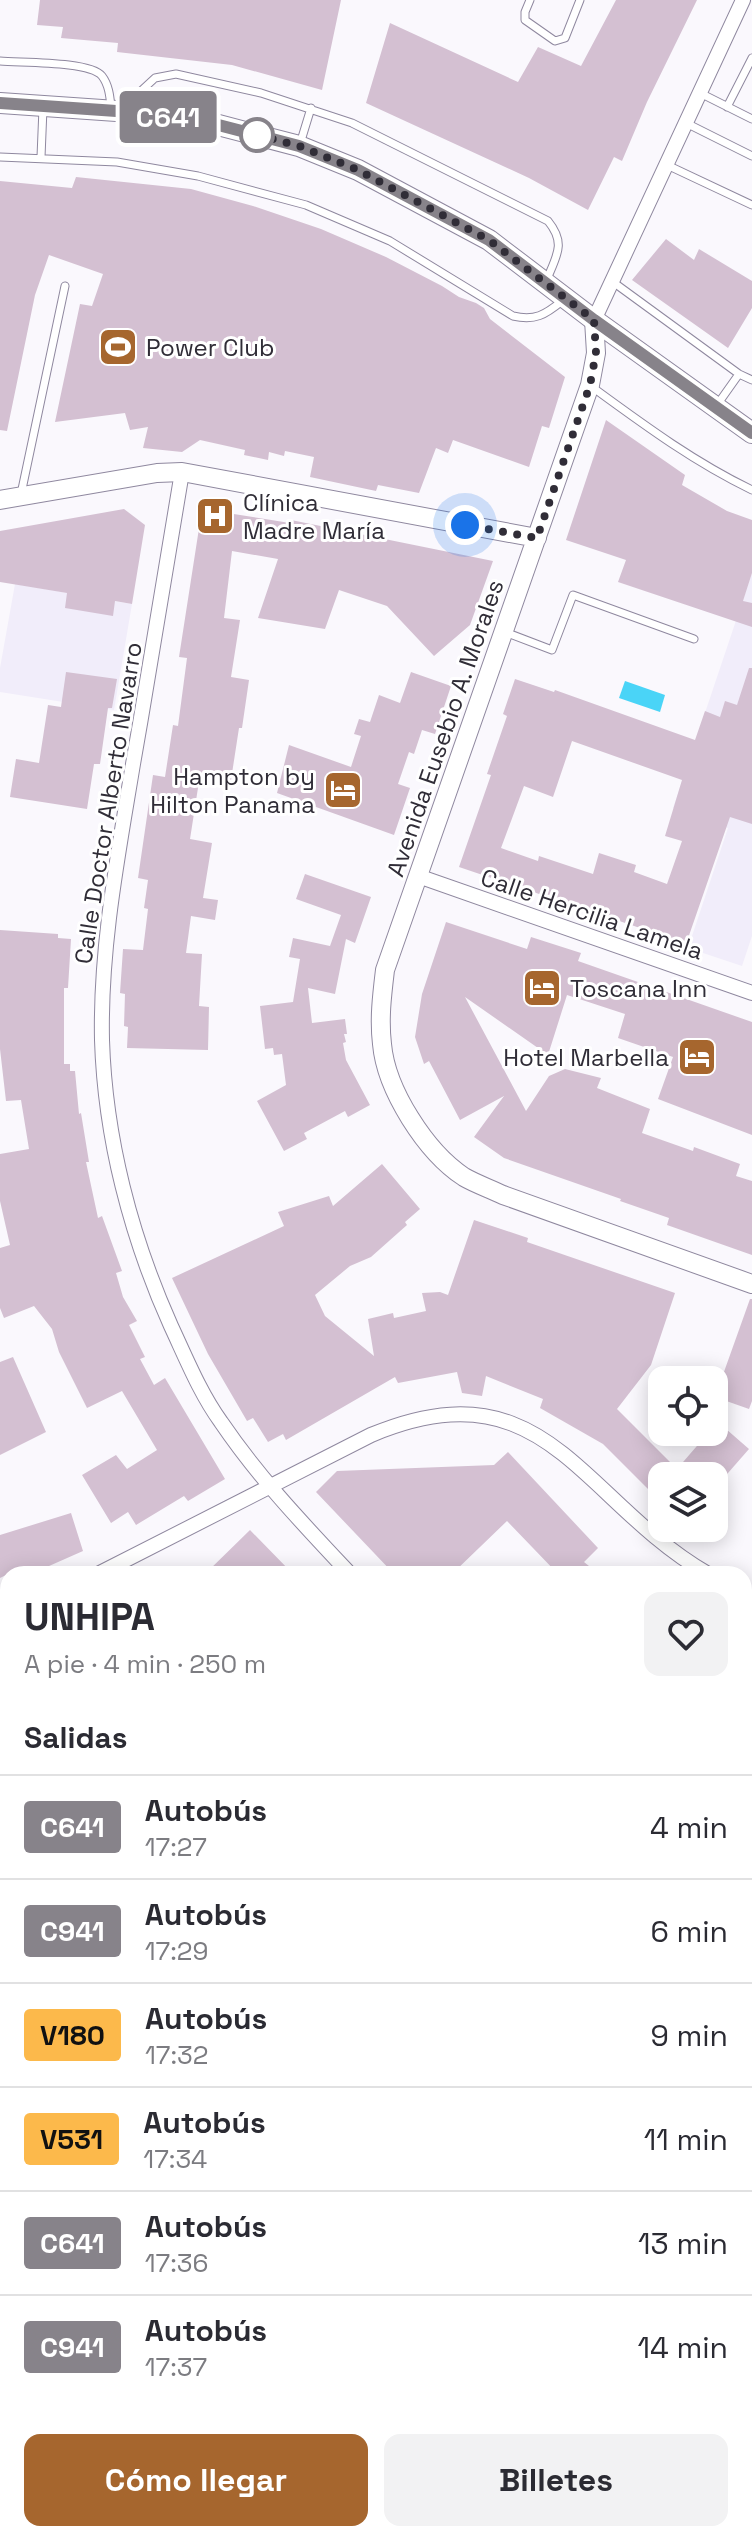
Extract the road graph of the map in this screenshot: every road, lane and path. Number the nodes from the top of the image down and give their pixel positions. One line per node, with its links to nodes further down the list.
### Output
1 (530, 0): 2 (lane)
2 (580, 0)
3 (743, 0): 6 (street, Avenida Eusebio A. Morales)
4 (752, 58): 9 (lane)
5 (0, 61): 11 (lane)
6 (700, 93): 9 (lane); 13 (street, Avenida Eusebio A. Morales)
7 (0, 103): 8 (main road)
8 (43, 106): 11 (main road); 17 (lane)
9 (727, 107): 12 (lane)
10 (311, 108): 11 (lane); 14 (lane); 20 (lane)
11 (121, 112): 14 (main road)
12 (752, 119)
13 (686, 123): 15 (lane); 18 (street, Avenida Eusebio A. Morales)
14 (299, 146): 20 (main road)
15 (752, 156)
16 (0, 157): 17 (lane)
17 (41, 157): 23 (lane)
18 (667, 165): 19 (lane); 21 (street, Avenida Eusebio A. Morales)
19 (752, 205)
20 (546, 281): 23 (main road)
21 (613, 282): 24 (street, Avenida Eusebio A. Morales); 25 (lane)
22 (65, 286): 32 (lane)
23 (566, 297): 24 (main road)
24 (594, 320): 27 (street, Avenida Eusebio A. Morales); 28 (main road)
25 (739, 374): 26 (lane); 28 (lane)
26 (752, 380)
27 (590, 385): 31 (lane); 34 (street, Avenida Eusebio A. Morales)
28 (716, 407): 29 (main road)
29 (752, 433)
30 (182, 472): 32 (street); 34 (street); 40 (street, Calle Doctor Alberto Navarro)
31 (752, 490)
32 (21, 496): 33 (street)
33 (0, 500)
34 (537, 538): 35 (street, Avenida Eusebio A. Morales)
35 (505, 632): 36 (lane); 37 (street, Avenida Eusebio A. Morales)
36 (694, 639)
37 (418, 876): 38 (street, Calle Hercilia Lamela); 39 (street, Avenida Eusebio A. Morales)
38 (752, 993)
39 (752, 1284)
40 (269, 1487): 41 (street); 42 (street, Calle Doctor Alberto Navarro); 43 (street)
41 (114, 1566)
42 (343, 1566)
43 (696, 1566)

